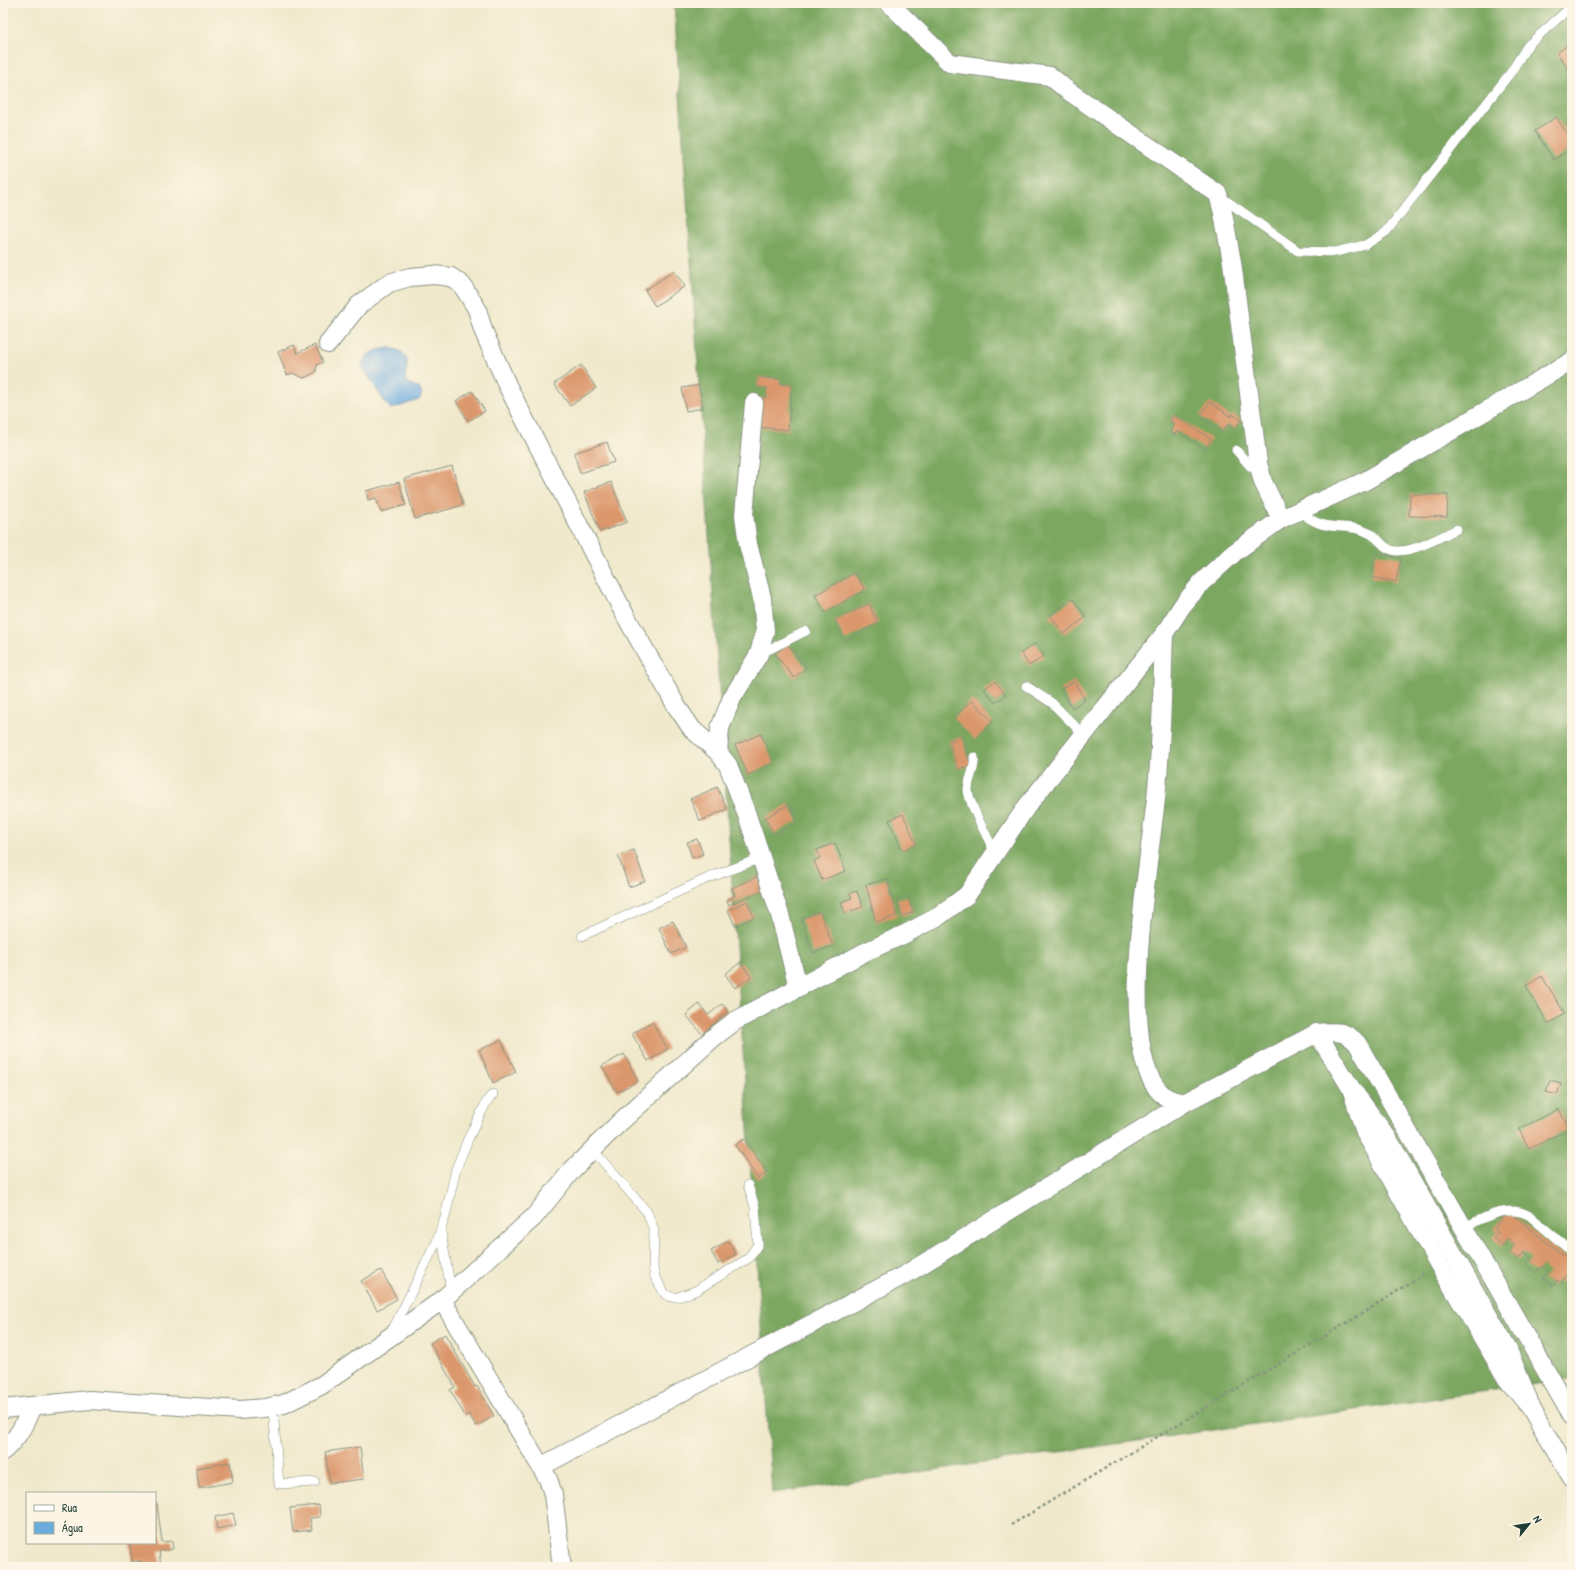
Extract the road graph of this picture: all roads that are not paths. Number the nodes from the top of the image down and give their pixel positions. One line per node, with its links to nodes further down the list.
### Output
1 (889, 3): 3 (street)
2 (1572, 6): 3 (lane)
3 (1218, 194): 8 (street)
4 (328, 344): 17 (street)
5 (1572, 361): 9 (street)
6 (754, 403): 14 (street)
7 (1236, 450): 8 (lane)
8 (1260, 472): 10 (street)
9 (1300, 511): 10 (street); 11 (lane)
10 (1281, 519): 13 (street)
11 (1457, 530)
12 (806, 631): 14 (lane)
13 (1164, 634): 16 (street); 26 (street)
14 (759, 654): 17 (street)
15 (1026, 686): 16 (lane)
16 (1084, 735): 19 (street)
17 (718, 752): 20 (street)
18 (974, 757): 19 (lane)
19 (995, 853): 22 (street)
20 (761, 858): 21 (lane); 22 (street)
21 (582, 936)
22 (798, 987): 27 (street)
23 (1317, 1033): 24 (street); 26 (street); 29 (street)
24 (1351, 1088): 35 (street); 35 (street)
25 (493, 1094): 30 (lane)
26 (1184, 1103): 40 (street)
27 (592, 1149): 28 (lane); 32 (street)
28 (748, 1185)
29 (1463, 1228): 31 (lane); 38 (street)
30 (441, 1230): 32 (lane); 33 (lane)
31 (1572, 1252)
32 (447, 1296): 33 (street); 40 (street)
33 (389, 1337): 36 (street)
34 (32, 1406): 36 (street); 37 (street); 39 (street)
35 (1530, 1406): 41 (street)
36 (272, 1407): 42 (lane)
37 (3, 1409)
38 (1572, 1416)
39 (3, 1451)
40 (542, 1466): 43 (street)
41 (1572, 1478)
42 (315, 1482)
43 (562, 1567)

